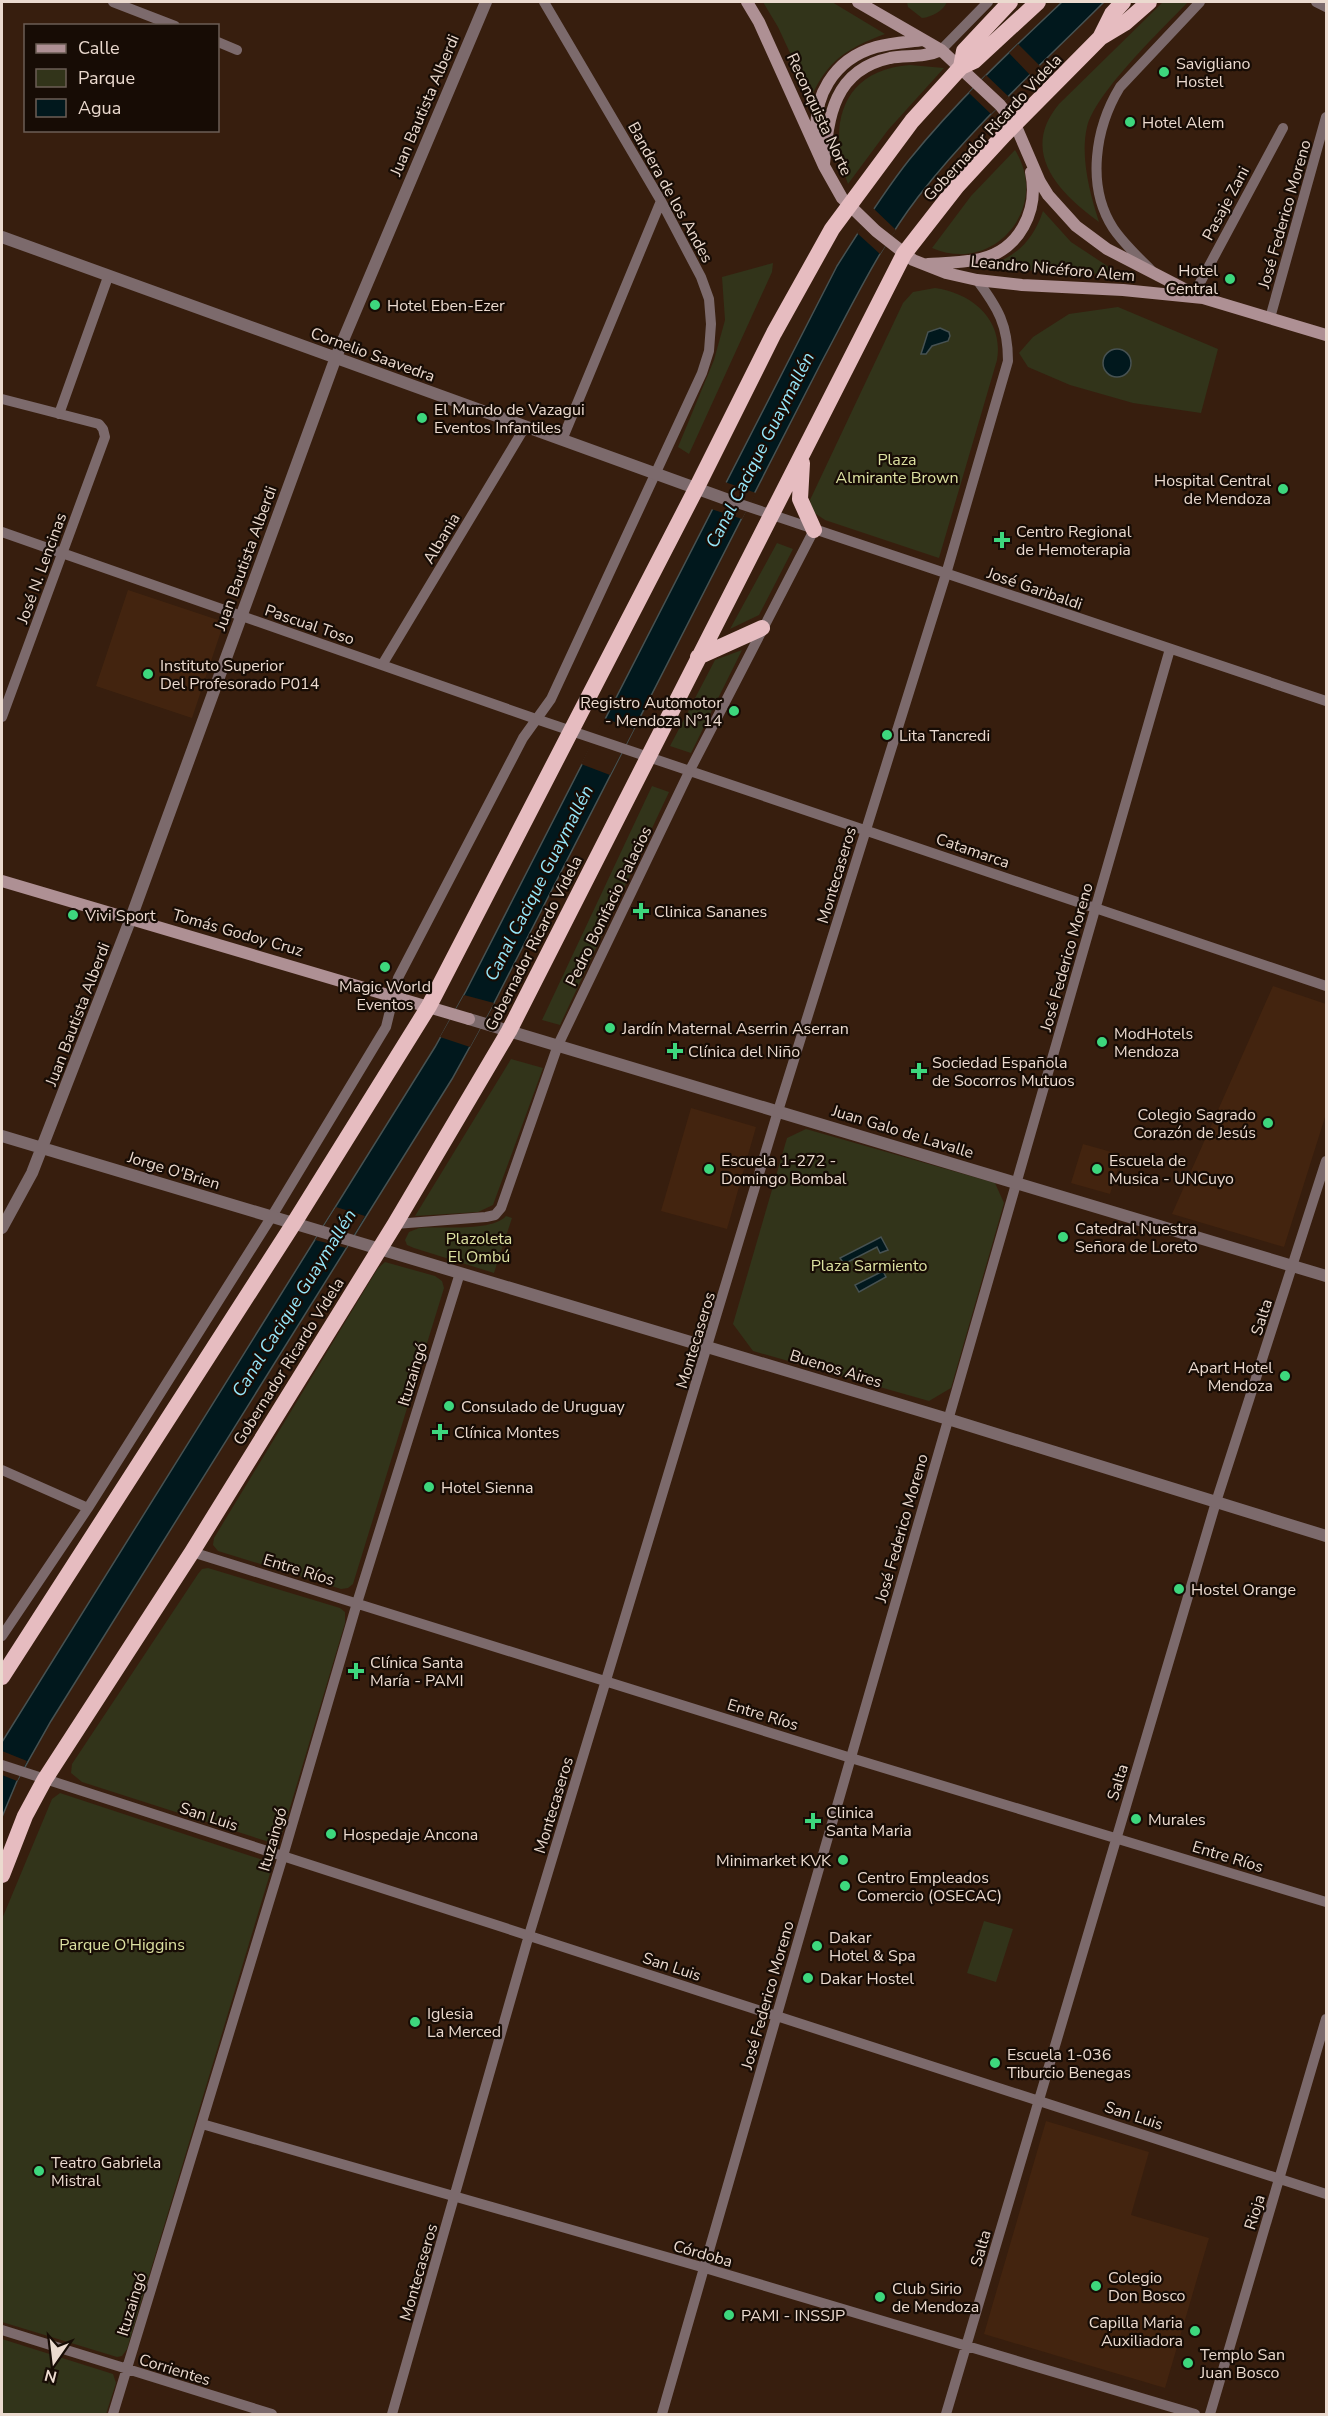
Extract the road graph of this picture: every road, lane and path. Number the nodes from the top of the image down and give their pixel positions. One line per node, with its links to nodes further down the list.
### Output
1 (113, 2): 14 (street)
2 (486, 2): 38 (street, Juan Bautista Alberdi)
3 (544, 2): 26 (street, Bandera de los Andes)
4 (747, 2): 25 (main road, Reconquista Norte)
5 (858, 2): 16 (main road, Leandro Nicéforo Alem)
6 (988, 2): 19 (street)
7 (1010, 2): 20 (highway)
8 (1038, 2): 20 (highway)
9 (1123, 2): 15 (highway, Gobernador Ricardo Videla)
10 (1149, 2): 15 (highway, Gobernador Ricardo Videla)
11 (1200, 2): 32 (street, Leandro Nicéforo Alem)
12 (1316, 2): 13 (street)
13 (1326, 7)
14 (170, 24)
15 (1100, 38): 22 (highway, Gobernador Ricardo Videla)
16 (923, 40): 19 (main road, Leandro Nicéforo Alem); 25 (main road)
17 (219, 42): 18 (street)
18 (237, 50)
19 (940, 50): 20 (main road, Leandro Nicéforo Alem); 25 (main road)
20 (961, 68): 22 (main road, Leandro Nicéforo Alem); 27 (highway)
21 (1326, 117): 36 (street, José Federico Moreno)
22 (1016, 124): 24 (main road, Leandro Nicéforo Alem); 30 (highway, Gobernador Ricardo Videla)
23 (1283, 128): 35 (street, Pasaje Zani)
24 (1028, 154): 31 (main road); 32 (main road, Leandro Nicéforo Alem)
25 (824, 166): 27 (main road, Reconquista Norte)
26 (661, 201): 42 (street); 44 (street, Bandera de los Andes)
27 (848, 206): 28 (main road, Reconquista Norte); 45 (highway)
28 (876, 231): 30 (main road, Leandro Nicéforo Alem)
29 (2, 237): 33 (street, Cornelio Saavedra)
30 (904, 254): 31 (main road, Leandro Nicéforo Alem); 43 (highway, Gobernador Ricardo Videla)
31 (924, 264): 34 (main road, Leandro Nicéforo Alem)
32 (1153, 272): 35 (main road, Leandro Nicéforo Alem)
33 (108, 277): 38 (street, Cornelio Saavedra); 40 (street)
34 (977, 280): 35 (main road, Leandro Nicéforo Alem); 51 (street, Montecaseros)
35 (1198, 296): 36 (main road, Leandro Nicéforo Alem)
36 (1270, 318): 37 (main road, Leandro Nicéforo Alem)
37 (1326, 335)
38 (336, 357): 41 (street, Cornelio Saavedra); 52 (street, Juan Bautista Alberdi)
39 (2, 399): 40 (street)
40 (59, 414): 50 (street, José N. Lencinas)
41 (525, 427): 42 (street, Cornelio Saavedra); 56 (street, Albania)
42 (562, 440): 44 (street, Cornelio Saavedra)
43 (805, 447): 47 (highway, Gobernador Ricardo Videla); 48 (highway)
44 (655, 474): 45 (street, Cornelio Saavedra); 59 (street, Bandera de los Andes)
45 (696, 489): 46 (street, Cornelio Saavedra); 60 (highway)
46 (734, 502): 47 (street, José Garibaldi)
47 (771, 515): 48 (street, José Garibaldi); 55 (highway, Gobernador Ricardo Videla)
48 (814, 530): 51 (street, José Garibaldi); 53 (street, Pedro Bonifacio Palacios)
49 (2, 532): 50 (street, Pascual Toso)
50 (62, 553): 52 (street, Pascual Toso); 58 (street, José N. Lencinas)
51 (946, 574): 54 (street, José Garibaldi); 64 (street, Montecaseros)
52 (242, 616): 56 (street, Pascual Toso); 67 (street, Juan Bautista Alberdi)
53 (762, 628): 55 (highway); 63 (street, Pedro Bonifacio Palacios)
54 (1170, 649): 57 (street, José Garibaldi); 66 (street, José Federico Moreno)
55 (698, 657): 62 (highway, Gobernador Ricardo Videla)
56 (382, 665): 59 (street, Pascual Toso)
57 (1326, 701)
58 (2, 717)
59 (536, 719): 60 (street, Pascual Toso); 69 (street, Bandera de los Andes)
60 (571, 731): 61 (street, Pascual Toso); 70 (highway)
61 (609, 744): 62 (street, Catamarca)
62 (647, 756): 63 (street, Catamarca); 72 (highway, Gobernador Ricardo Videla)
63 (690, 770): 64 (street, Catamarca); 73 (street, Pedro Bonifacio Palacios)
64 (866, 830): 66 (street, Catamarca); 74 (street, Montecaseros)
65 (2, 882): 67 (main road, Tomás Godoy Cruz)
66 (1096, 907): 68 (street, Catamarca); 78 (street, José Federico Moreno)
67 (131, 918): 69 (main road, Tomás Godoy Cruz); 76 (street, Juan Bautista Alberdi)
68 (1326, 986)
69 (393, 995): 70 (main road, Tomás Godoy Cruz); 79 (street, Bandera de los Andes)
70 (429, 1006): 71 (main road, Tomás Godoy Cruz); 80 (highway)
71 (470, 1019): 72 (street, Juan Galo de Lavalle)
72 (509, 1031): 73 (street, Juan Galo de Lavalle); 81 (highway, Gobernador Ricardo Videla)
73 (558, 1045): 74 (street, Juan Galo de Lavalle); 81 (street, Pedro Bonifacio Palacios)
74 (778, 1111): 78 (street, Juan Galo de Lavalle); 88 (street, Montecaseros)
75 (2, 1136): 76 (street, Jorge O'Brien)
76 (42, 1148): 79 (street, Jorge O'Brien); 82 (street, Juan Bautista Alberdi)
77 (1326, 1161): 85 (street, Salta)
78 (1016, 1183): 85 (street, Juan Galo de Lavalle); 89 (street, José Federico Moreno)
79 (272, 1216): 80 (street, Jorge O'Brien); 92 (street, Bandera de los Andes)
80 (294, 1223): 83 (street, Jorge O'Brien); 97 (highway)
81 (395, 1224): 84 (highway, Gobernador Ricardo Videla)
82 (2, 1228)
83 (336, 1235): 84 (street, Buenos Aires)
84 (380, 1249): 86 (street, Buenos Aires); 94 (highway, Gobernador Ricardo Videla)
85 (1293, 1266): 87 (street, Juan Galo de Lavalle); 91 (street, Salta)
86 (460, 1273): 88 (street, Buenos Aires); 95 (street, Ituzaingó)
87 (1326, 1276)
88 (708, 1347): 89 (street, Buenos Aires); 98 (street, Montecaseros)
89 (948, 1419): 91 (street, Buenos Aires); 99 (street, José Federico Moreno)
90 (2, 1470): 92 (street)
91 (1216, 1502): 93 (street, Buenos Aires); 102 (street, Salta)
92 (88, 1508): 96 (street, Bandera de los Andes)
93 (1326, 1536)
94 (192, 1552): 95 (street, Entre Ríos); 101 (highway, Gobernador Ricardo Videla)
95 (357, 1603): 98 (street, Entre Ríos); 103 (street, Ituzaingó)
96 (2, 1636)
97 (2, 1677)
98 (606, 1680): 99 (street, Entre Ríos); 106 (street, Montecaseros)
99 (851, 1758): 102 (street, Entre Ríos); 107 (street, José Federico Moreno)
100 (4, 1766): 101 (street, San Luis)
101 (45, 1779): 103 (street, San Luis); 104 (highway, Gobernador Ricardo Videla)
102 (1116, 1838): 105 (street, Entre Ríos); 109 (street, Salta)
103 (283, 1856): 106 (street, San Luis); 110 (street, Ituzaingó)
104 (2, 1875)
105 (1326, 1902)
106 (529, 1935): 107 (street, San Luis); 113 (street, Montecaseros)
107 (777, 2016): 109 (street, San Luis); 114 (street, José Federico Moreno)
108 (1326, 2019): 111 (street, Rioja)
109 (1039, 2100): 111 (street, San Luis); 116 (street, Salta)
110 (202, 2124): 113 (street, Córdoba); 117 (street, Ituzaingó)
111 (1280, 2179): 112 (street, San Luis); 124 (street, Rioja)
112 (1326, 2194)
113 (455, 2196): 114 (street, Córdoba); 120 (street, Montecaseros)
114 (705, 2268): 116 (street, Córdoba); 121 (street, José Federico Moreno)
115 (2, 2330): 117 (street, Corrientes)
116 (967, 2346): 122 (street, Salta); 123 (street, Córdoba)
117 (127, 2369): 118 (street, Ituzaingó); 119 (street, Corrientes)
118 (113, 2415)
119 (272, 2415)
120 (392, 2415)
121 (662, 2415)
122 (946, 2415)
123 (1196, 2415)
124 (1210, 2415)

